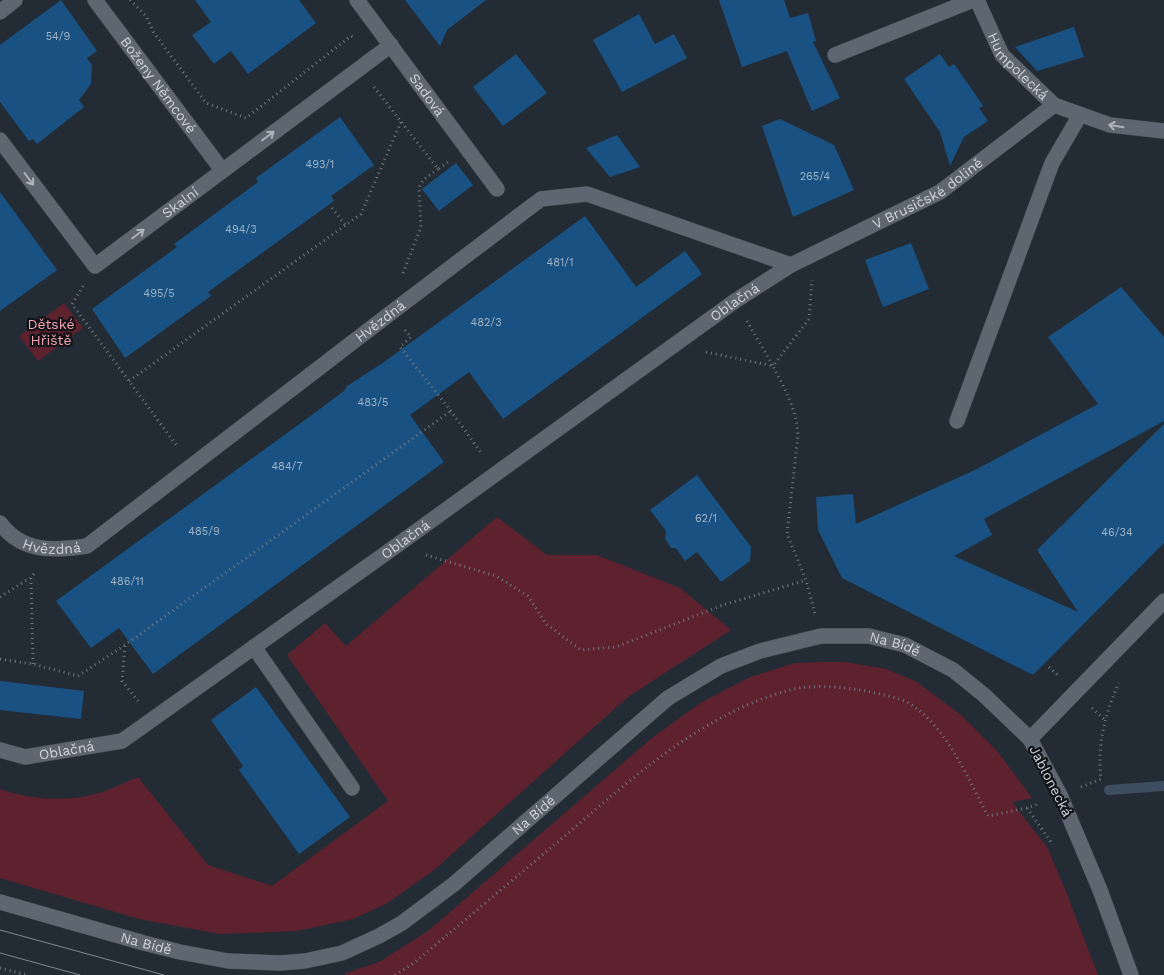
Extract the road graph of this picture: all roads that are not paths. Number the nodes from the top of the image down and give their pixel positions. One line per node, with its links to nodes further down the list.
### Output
1 (15, 0): 6 (street)
2 (94, 0): 13 (street, Boženy Němcové)
3 (357, 0): 7 (street, Sadová)
4 (973, 0): 8 (street)
5 (977, 0): 9 (street, Humpolecká)
6 (0, 12)
7 (391, 45): 13 (street, Skalní, one-way to 7); 14 (street, Sadová)
8 (835, 55)
9 (1054, 105): 10 (street, Humpolecká); 15 (street, V Brusičské dolině)
10 (1080, 114): 11 (street, Humpolecká, one-way to 10); 16 (street)
11 (1164, 131)
12 (0, 140): 13 (street, Skalní, one-way to 13)
13 (222, 170)
14 (497, 189)
15 (791, 265): 17 (street, Hvězdná); 19 (street, Oblačná)
16 (956, 421)
17 (0, 523)
18 (1164, 601): 20 (street, Jablonecká)
19 (254, 646): 21 (street, Oblačná); 22 (street)
20 (1030, 739): 23 (street, Na Bídě); 24 (street, Jablonecká)
21 (0, 750)
22 (352, 788)
23 (0, 902)
24 (1131, 975)

